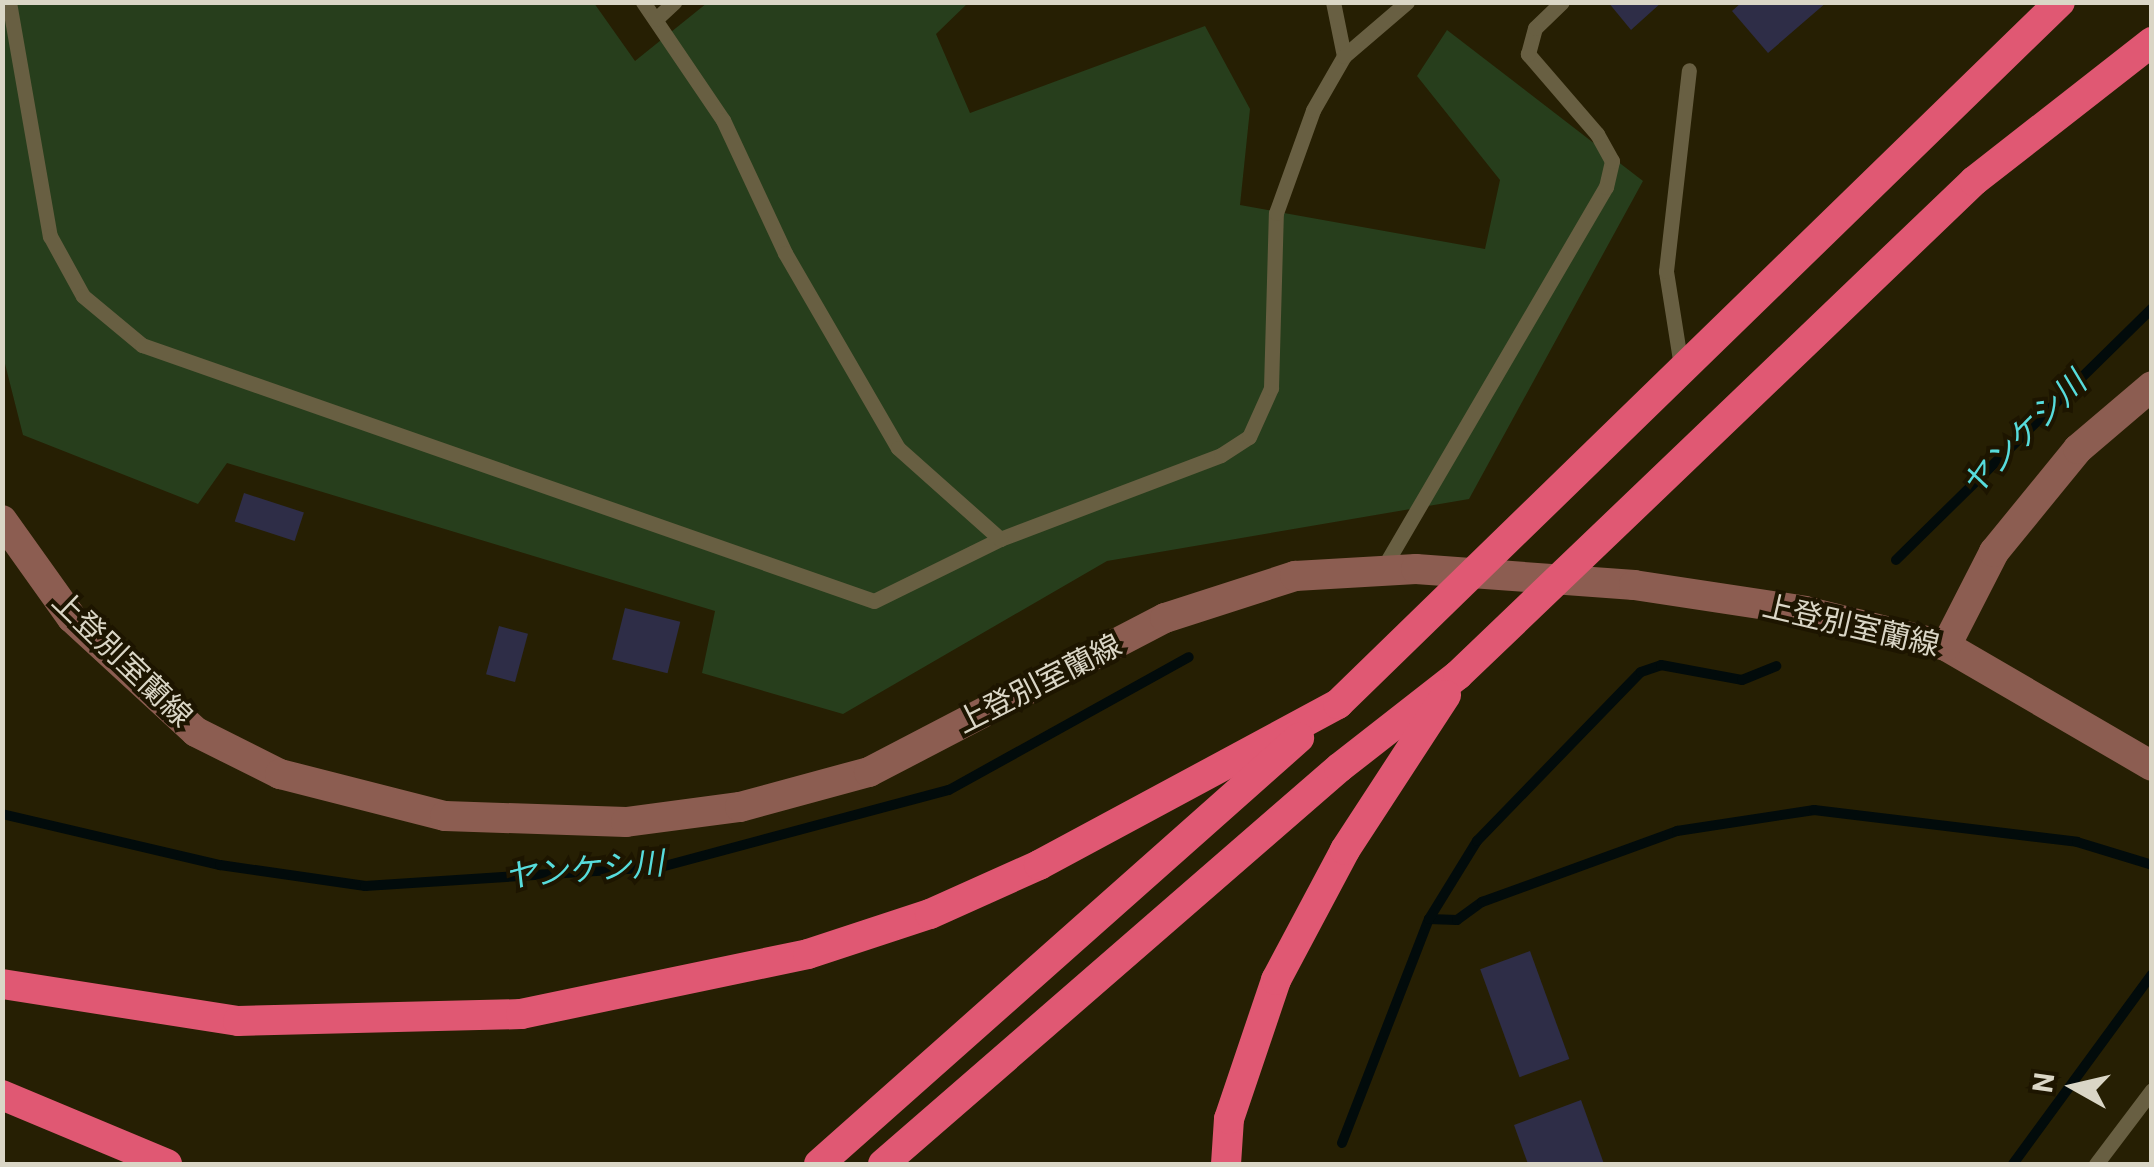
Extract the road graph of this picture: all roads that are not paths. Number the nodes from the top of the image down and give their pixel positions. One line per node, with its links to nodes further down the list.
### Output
1 (9, 2): 15 (lane)
2 (643, 2): 8 (lane)
3 (674, 2): 8 (lane)
4 (1332, 2): 10 (lane)
5 (1406, 2): 10 (lane)
6 (1562, 2): 16 (lane)
7 (2060, 2): 12 (highway)
8 (656, 19): 15 (lane)
9 (2152, 42): 18 (highway)
10 (1344, 56): 15 (lane)
11 (1689, 70): 12 (lane)
12 (1682, 366): 19 (highway)
13 (2152, 386): 17 (main road)
14 (2, 520): 16 (main road, 上登別室蘭線)
15 (1000, 539)
16 (1381, 572): 17 (main road, 上登別室蘭線)
17 (1946, 646): 20 (main road, 上登別室蘭線)
18 (1458, 676): 26 (highway); 27 (highway)
19 (1338, 704): 21 (highway); 25 (highway)
20 (2152, 766)
21 (2, 984)
22 (2152, 1090): 28 (lane)
23 (2, 1095): 24 (highway)
24 (167, 1164)
25 (819, 1164)
26 (884, 1164)
27 (1226, 1164)
28 (2096, 1164)

